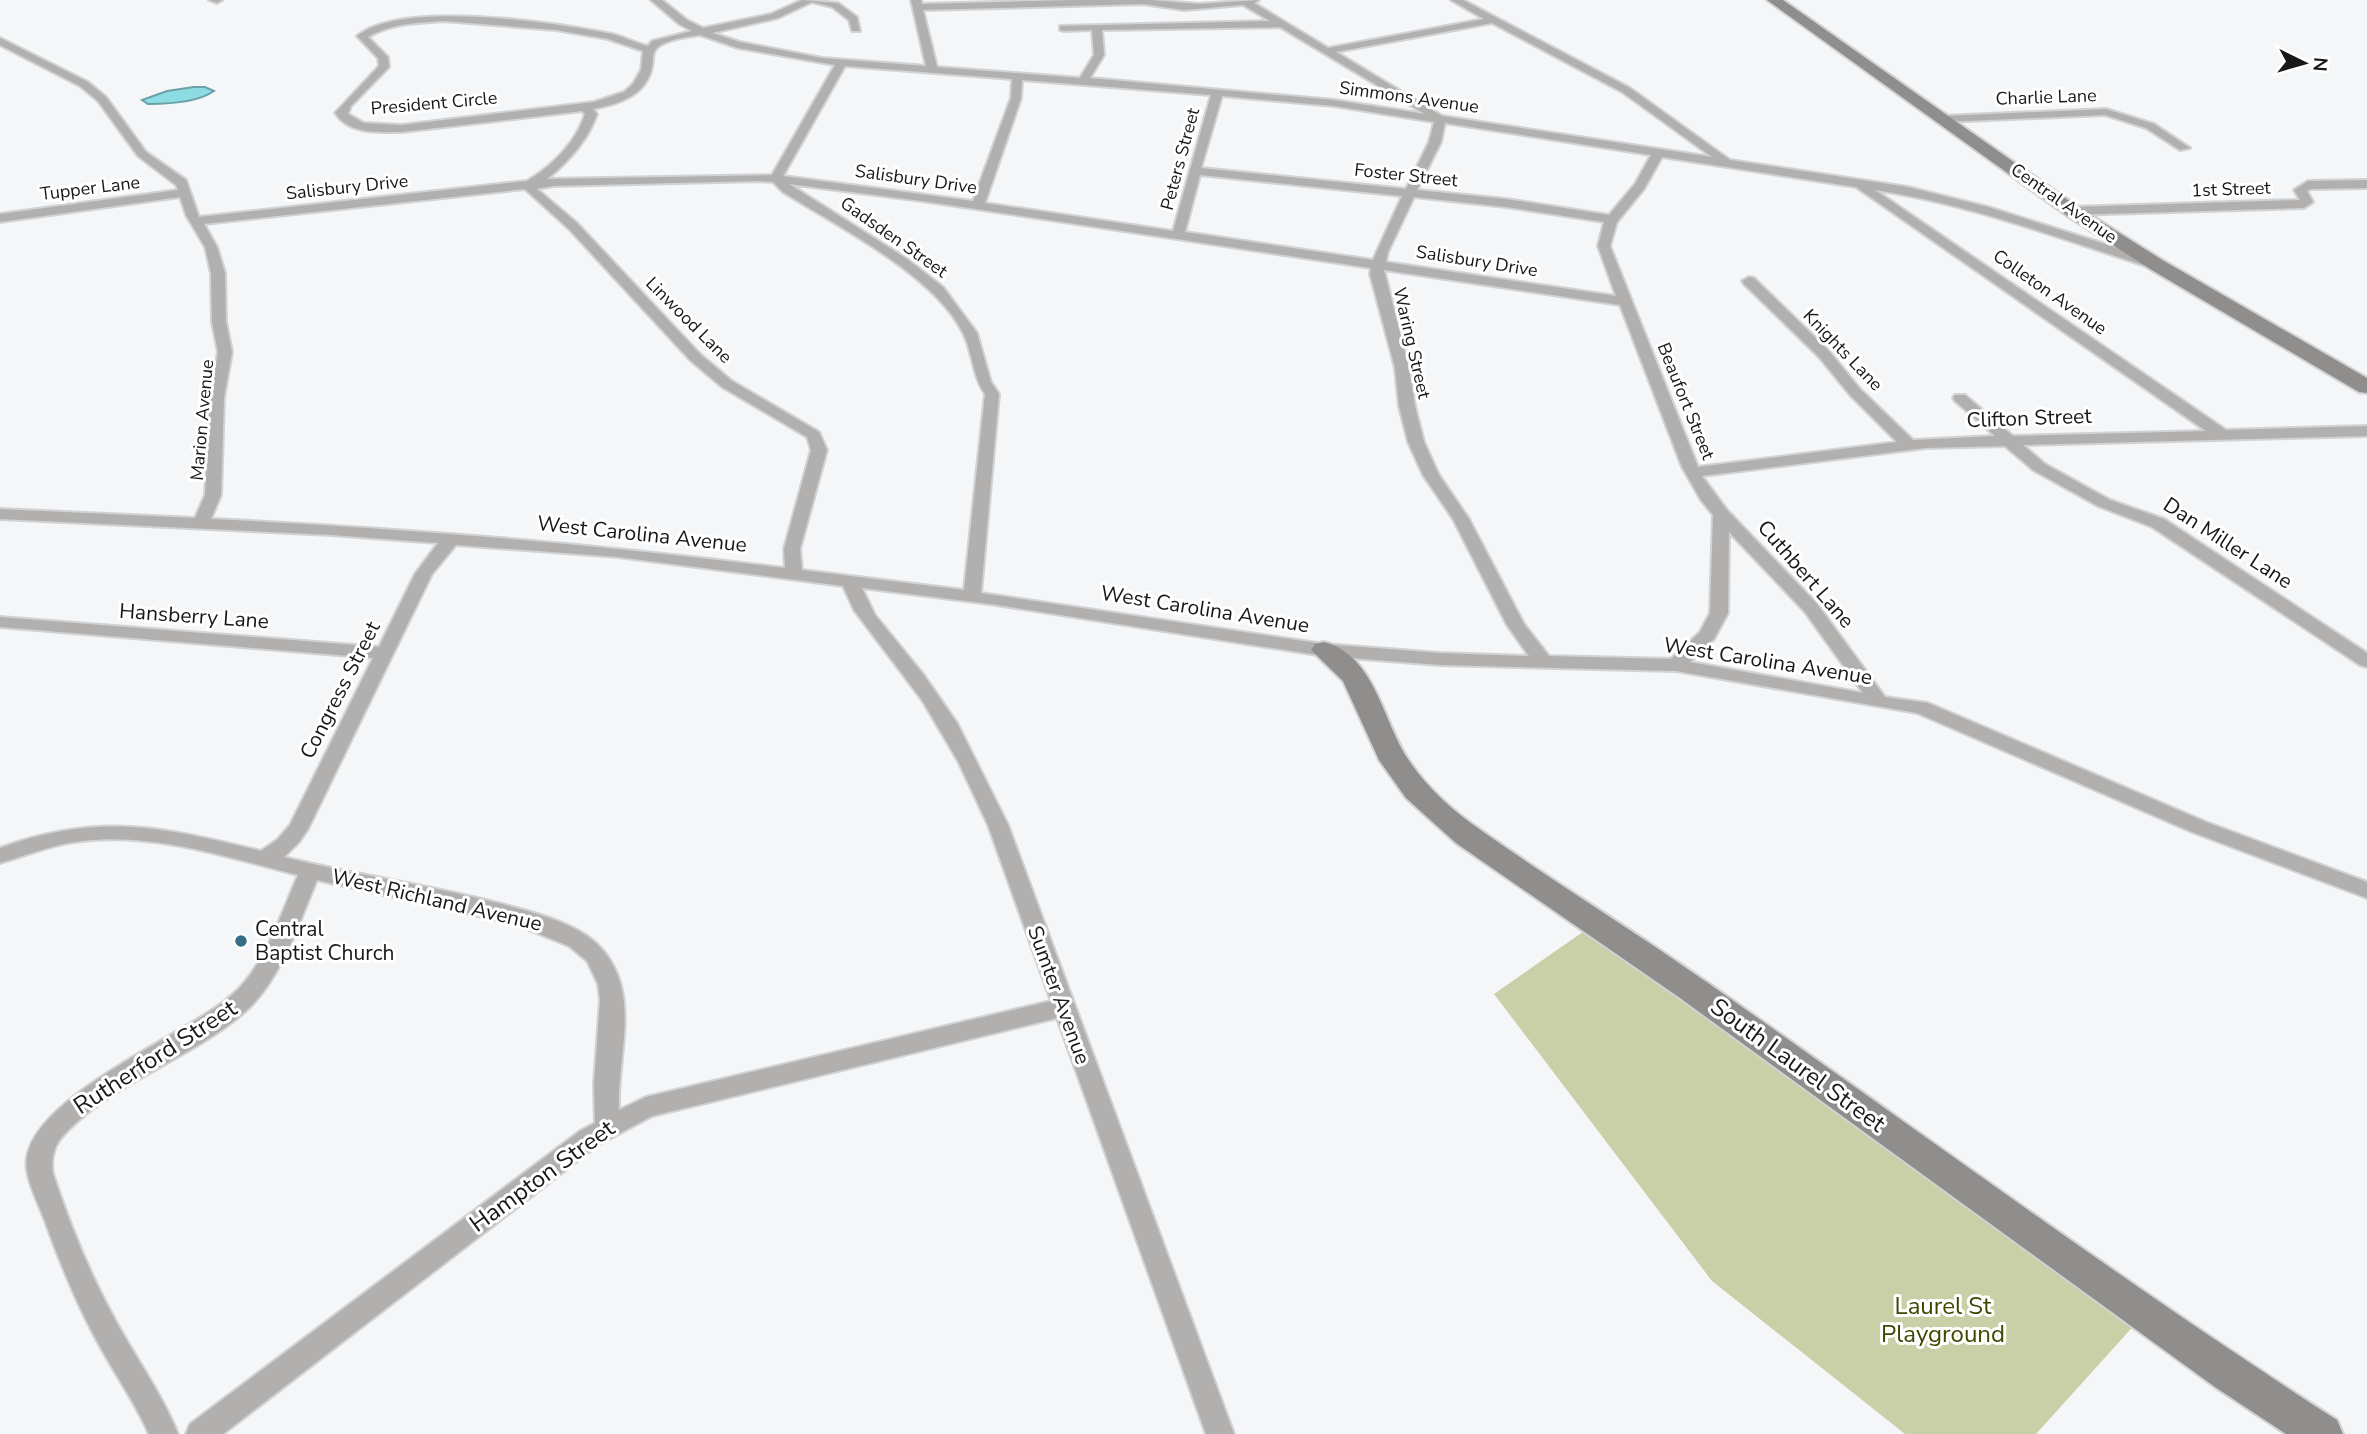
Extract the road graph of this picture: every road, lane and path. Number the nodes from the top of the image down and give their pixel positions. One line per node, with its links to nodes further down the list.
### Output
1 (656, 0): 13 (street, Simmons Avenue)
2 (812, 0): 12 (street); 13 (street)
3 (1143, 0): 6 (street); 7 (street)
4 (1456, 0): 8 (street)
5 (1773, 0): 24 (street, Central Avenue)
6 (1247, 1): 9 (street)
7 (917, 4): 18 (street)
8 (1494, 20): 16 (street); 27 (street)
9 (1282, 24): 10 (street); 16 (street)
10 (1097, 27): 11 (street); 20 (street)
11 (1063, 28)
12 (856, 29)
13 (703, 33): 15 (street); 17 (street, Simmons Avenue)
14 (0, 41): 33 (street, Marion Avenue)
15 (650, 49): 22 (street, President Circle); 22 (street, President Circle)
16 (1326, 51): 23 (street)
17 (841, 63): 18 (street, Simmons Avenue); 29 (street)
18 (932, 69): 19 (street, Simmons Avenue)
19 (1017, 76): 20 (street, Simmons Avenue); 35 (street)
20 (1083, 81): 21 (street, Simmons Avenue)
21 (1218, 92): 23 (street, Simmons Avenue); 28 (street, Peters Street)
22 (584, 106): 31 (street)
23 (1438, 117): 26 (street, Simmons Avenue); 34 (street, Waring Street)
24 (1944, 119): 25 (street, Charlie Lane); 36 (street, Central Avenue)
25 (2184, 148)
26 (1659, 152): 27 (street, Simmons Avenue); 38 (street)
27 (1727, 163): 30 (street, Simmons Avenue)
28 (1196, 171): 34 (street, Foster Street); 40 (street, Peters Street)
29 (776, 179): 31 (street, Salisbury Drive); 35 (street, Salisbury Drive); 58 (street, Gadsden Street)
30 (1858, 182): 42 (street, Simmons Avenue); 48 (street, Colleton Avenue)
31 (531, 184): 39 (street, Salisbury Drive); 56 (street, Linwood Lane)
32 (2367, 184): 36 (street, 1st Street)
33 (185, 193): 37 (street, Tupper Lane); 39 (street, Marion Avenue)
34 (1411, 193): 38 (street, Foster Street); 41 (street, Waring Street)
35 (978, 205): 40 (street, Salisbury Drive)
36 (2072, 211): 42 (street, Central Avenue)
37 (0, 218)
38 (1611, 219): 44 (street, Beaufort Street)
39 (198, 221): 54 (street, Marion Avenue)
40 (1178, 235): 41 (street, Salisbury Drive)
41 (1378, 264): 44 (street, Salisbury Drive); 62 (street, Waring Street)
42 (2157, 265): 45 (street, Central Avenue)
43 (1749, 281): 50 (street, Knights Lane)
44 (1626, 302): 51 (street, Beaufort Street)
45 (2367, 387)
46 (1960, 397): 49 (street, Dan Miller Lane)
47 (2367, 431): 48 (street, Clifton Street)
48 (2221, 434): 49 (street, Clifton Street)
49 (2010, 439): 50 (street, Clifton Street); 63 (street, Dan Miller Lane)
50 (1909, 445): 51 (street, Clifton Street)
51 (1694, 472): 53 (street, Beaufort Street)
52 (0, 514): 54 (street, West Carolina Avenue)
53 (1721, 514): 64 (street); 65 (street, Cuthbert Lane)
54 (201, 523): 55 (street, West Carolina Avenue)
55 (454, 538): 56 (street, West Carolina Avenue); 61 (street, Congress Street)
56 (794, 573): 57 (street, West Carolina Avenue)
57 (851, 581): 58 (street, West Carolina Avenue); 70 (street, Sumter Avenue)
58 (972, 597): 60 (street, West Carolina Avenue)
59 (0, 622): 61 (street, Hansberry Lane)
60 (1324, 650): 62 (street, West Carolina Avenue); 75 (street, South Laurel Street)
61 (384, 653): 67 (street, Congress Street)
62 (1542, 660): 64 (street, West Carolina Avenue)
63 (2367, 661)
64 (1676, 665): 65 (street, West Carolina Avenue)
65 (1879, 702): 69 (street, West Carolina Avenue)
66 (0, 856): 67 (street, West Richland Avenue)
67 (265, 858): 68 (street, West Richland Avenue)
68 (311, 870): 71 (street, West Richland Avenue); 72 (street, Rutherford Street)
69 (2367, 890)
70 (1063, 1007): 71 (street, Hampton Street); 74 (street, Sumter Avenue)
71 (608, 1126): 73 (street, Hampton Street)
72 (164, 1434)
73 (200, 1434)
74 (1220, 1434)
75 (2322, 1434)

